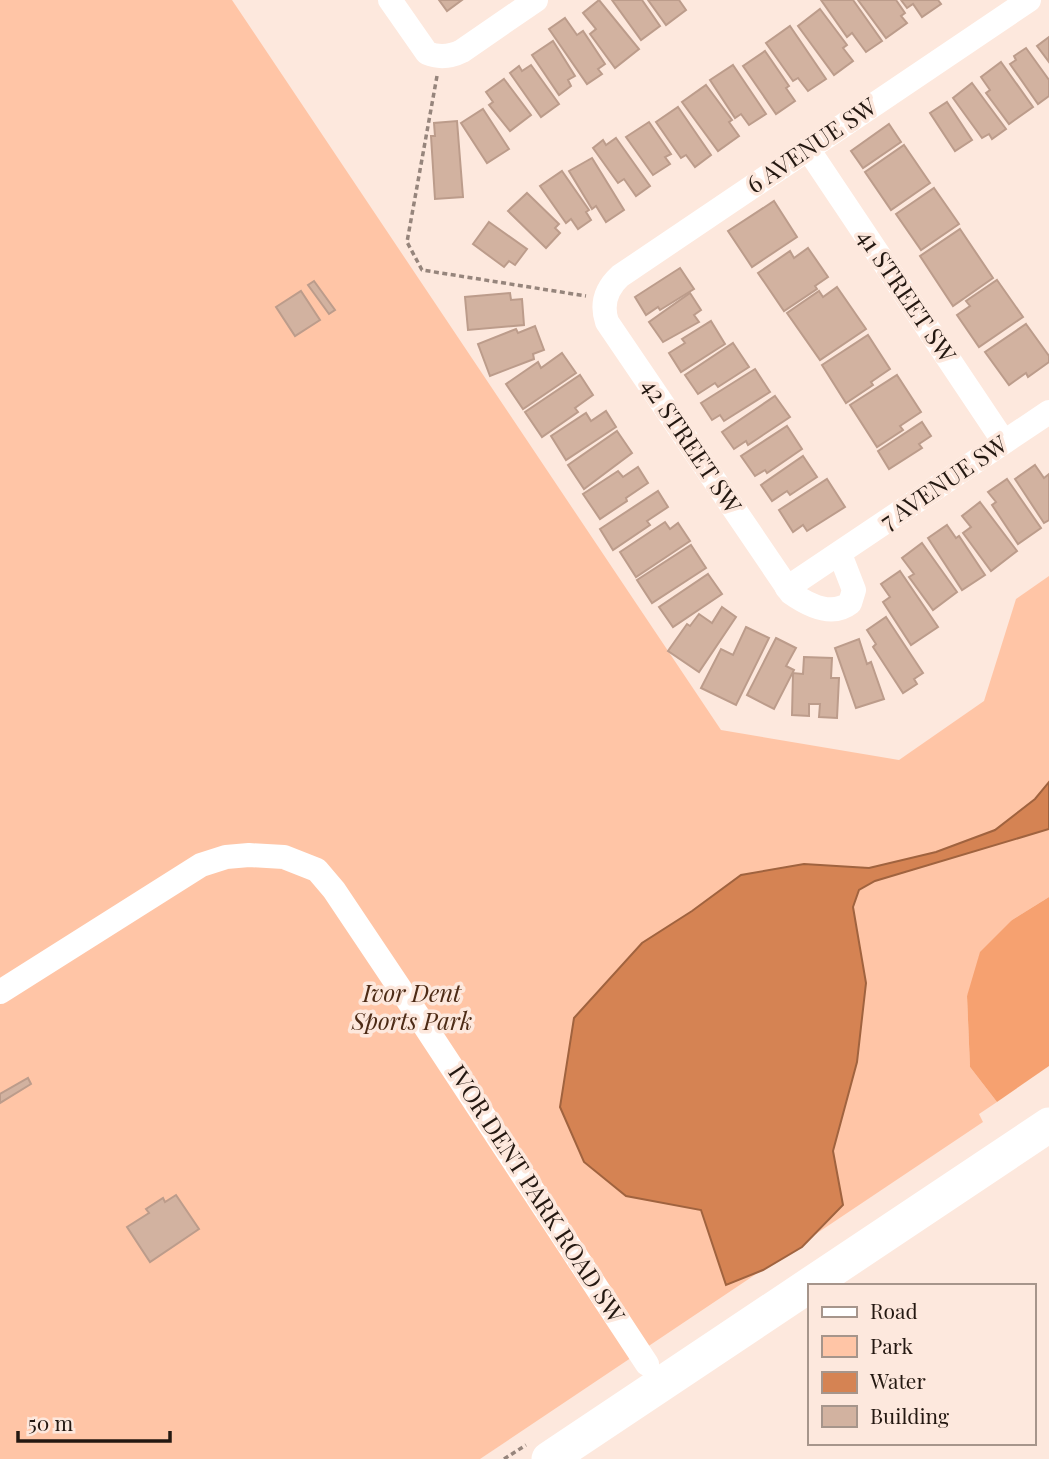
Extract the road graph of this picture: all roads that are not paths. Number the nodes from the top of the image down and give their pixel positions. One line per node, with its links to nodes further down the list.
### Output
1 (390, 0): 2 (street)
2 (537, 0)
3 (1029, 0): 4 (street, 6 AVENUE SW)
4 (808, 149): 5 (street, 6 AVENUE SW); 7 (street, 41 STREET SW)
5 (604, 300): 9 (street, 42 STREET SW)
6 (1049, 412): 7 (street, 7 AVENUE SW)
7 (1004, 442): 8 (street, 7 AVENUE SW)
8 (840, 554): 9 (street, 7 AVENUE SW); 9 (street)
9 (787, 588)
10 (0, 992): 14 (street, IVOR DENT PARK ROAD SW)
11 (1049, 1125): 12 (main road)
12 (811, 1284)
13 (808, 1286): 15 (main road)
14 (647, 1364)
15 (549, 1459)

